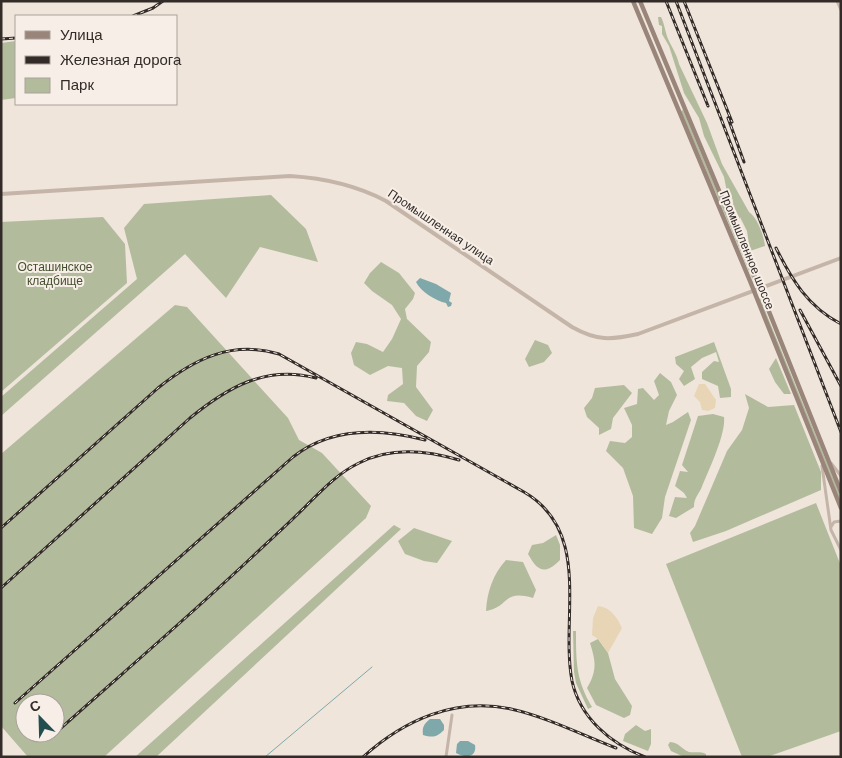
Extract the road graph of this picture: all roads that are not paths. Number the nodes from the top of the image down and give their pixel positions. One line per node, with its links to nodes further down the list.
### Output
1 (632, 1): 6 (main road, Промышленное шоссе)
2 (640, 1): 5 (main road, Промышленное шоссе)
3 (837, 1): 4 (street)
4 (841, 10)
5 (682, 102): 6 (main road); 9 (main road, Промышленное шоссе)
6 (676, 104): 10 (main road, Промышленное шоссе)
7 (1, 194): 10 (street, Промышленная улица)
8 (841, 258): 9 (street, Промышленная улица)
9 (760, 289): 10 (street, Промышленная улица); 11 (main road, Промышленное шоссе)
10 (754, 291): 12 (main road, Промышленное шоссе)
11 (828, 460): 13 (street); 14 (main road, Промышленное шоссе)
12 (822, 463): 15 (main road, Промышленное шоссе); 17 (street)
13 (841, 476)
14 (841, 492)
15 (841, 508)
16 (841, 521): 17 (street)
17 (830, 530): 18 (street)
18 (841, 550)
19 (452, 715): 20 (street)
20 (446, 757)

